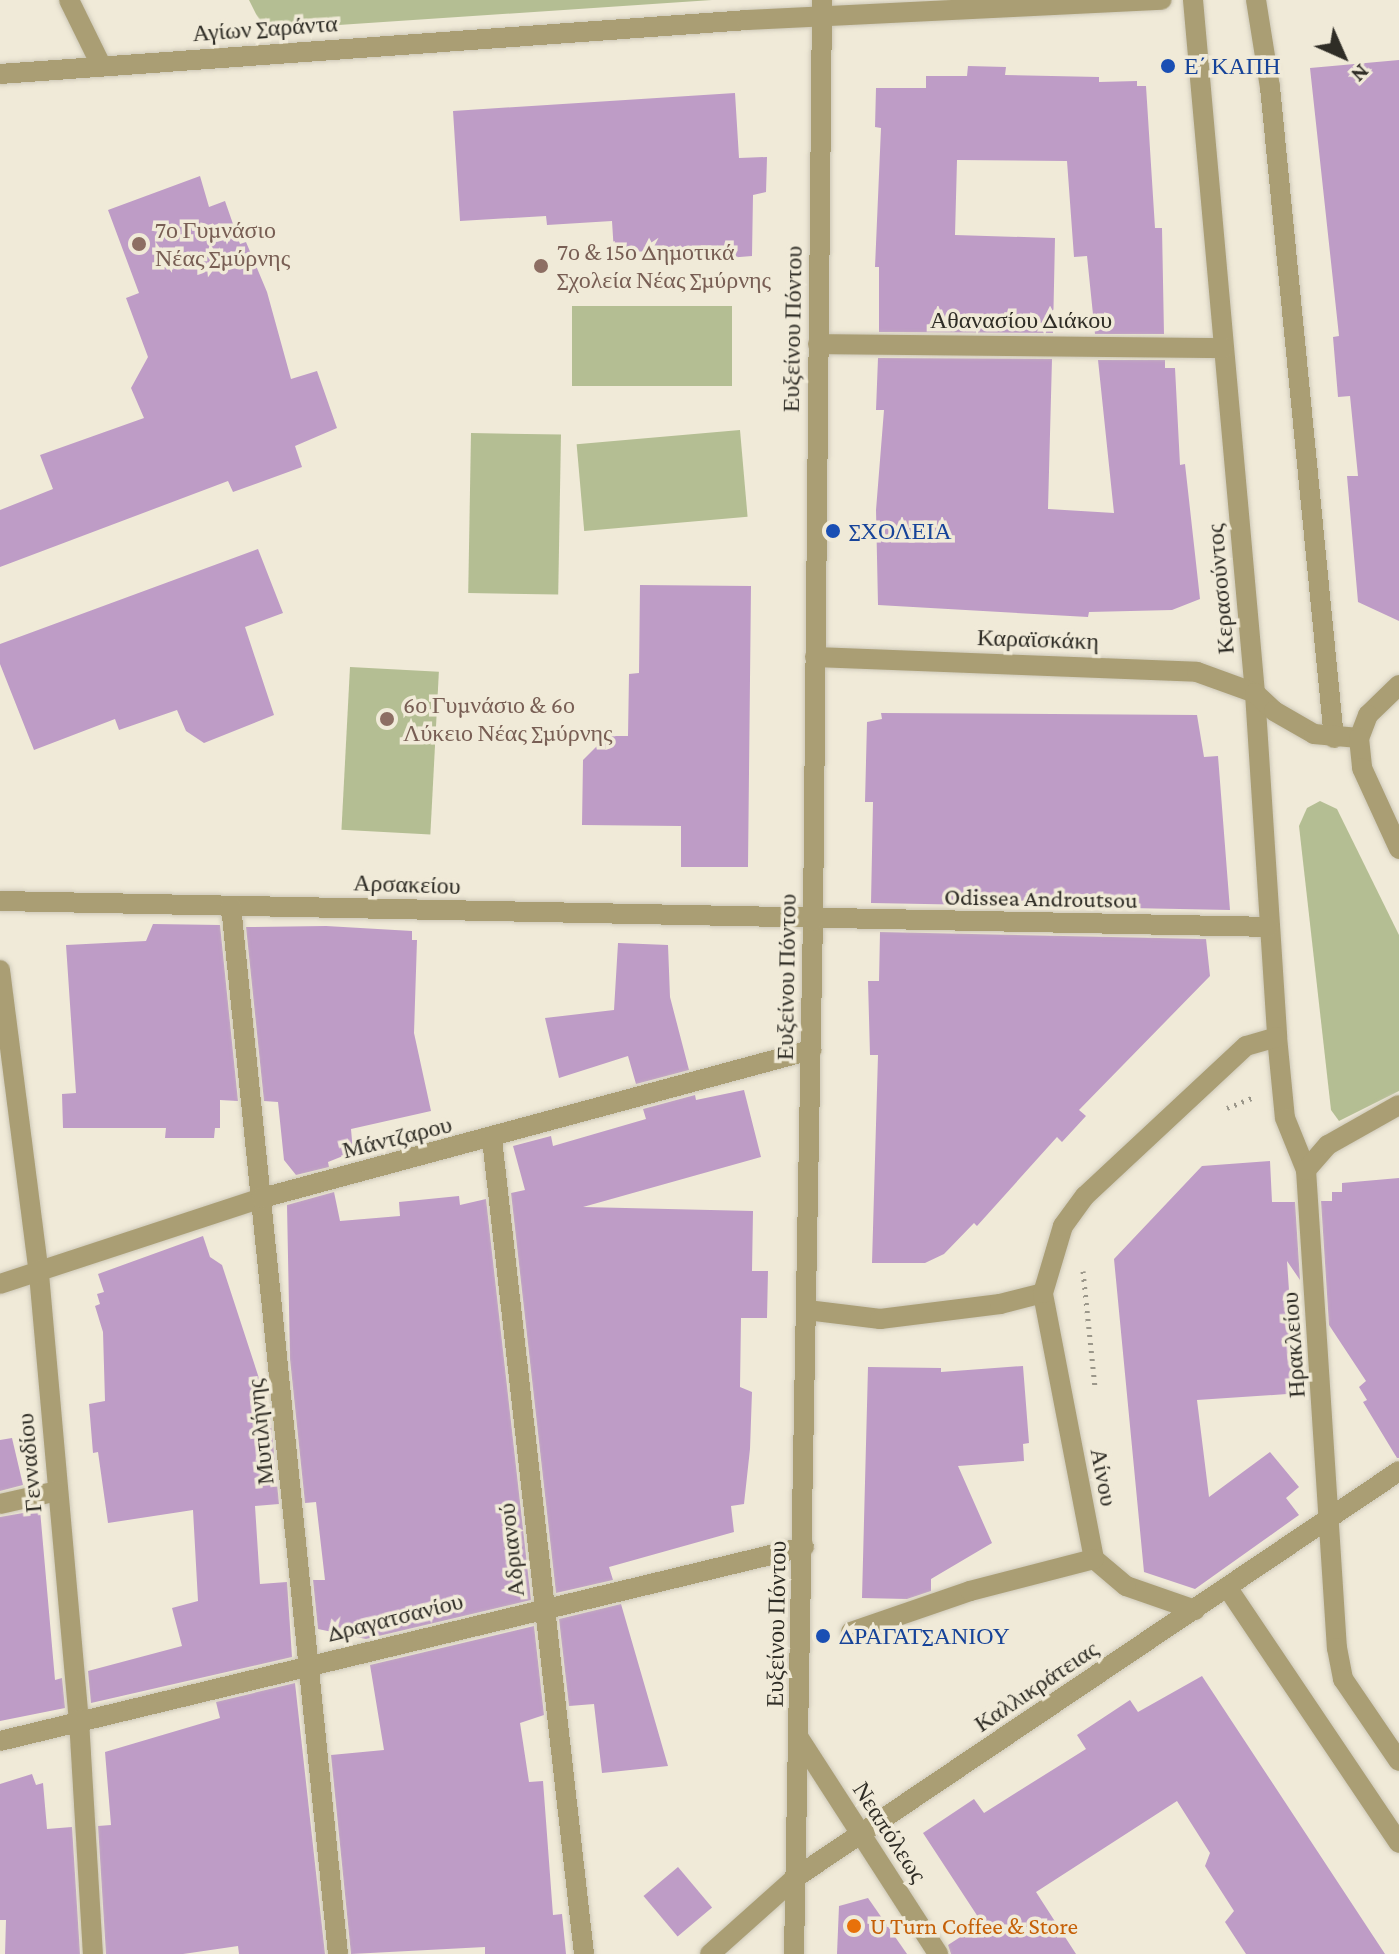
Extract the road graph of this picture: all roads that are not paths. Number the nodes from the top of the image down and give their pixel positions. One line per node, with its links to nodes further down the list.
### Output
1 (69, 0): 6 (street)
2 (1162, 0): 5 (street, Αγίων Σαράντα)
3 (1193, 0): 9 (street, Κερασούντος)
4 (1256, 0): 13 (street)
5 (822, 9): 6 (street, Αγίων Σαράντα); 8 (street, Ευξείνου Πόντου)
6 (101, 65): 7 (street, Αγίων Σαράντα)
7 (0, 74)
8 (818, 344): 9 (street, Αθανασίου Διάκου); 10 (street, Ευξείνου Πόντου)
9 (1223, 348): 12 (street, Κερασούντος)
10 (815, 657): 12 (street, Καραϊσκάκη); 18 (street, Ευξείνου Πόντου)
11 (1399, 685): 14 (street)
12 (1255, 693): 13 (street, Καραϊσκάκη); 19 (street, Κερασούντος)
13 (1334, 738): 14 (street, Καραϊσκάκη)
14 (1359, 738): 15 (street)
15 (1399, 849)
16 (0, 901): 17 (street, Αρσακείου)
17 (231, 906): 18 (street, Αρσακείου); 27 (street, Μυτιλήνης)
18 (813, 921): 19 (street, Odissea Androutsou); 22 (street, Ευξείνου Πόντου)
19 (1269, 927): 21 (street, Κερασούντος)
20 (0, 970): 23 (street, Γενναδίου)
21 (1277, 1037): 26 (street, Κερασούντος); 30 (street)
22 (811, 1050): 25 (street, Μάντζαρου); 31 (street, Ευξείνου Πόντου)
23 (10, 1097): 28 (street, Γενναδίου)
24 (1399, 1105): 26 (street)
25 (492, 1139): 27 (street, Μάντζαρου); 39 (street, Αδριανού)
26 (1306, 1170): 35 (street, Ηρακλείου)
27 (262, 1198): 28 (street, Μάντζαρου); 42 (street, Μυτιλήνης)
28 (39, 1274): 29 (street, Μάντζαρου); 33 (street, Γενναδίου)
29 (0, 1284)
30 (1043, 1293): 31 (street); 37 (street, Αίνου)
31 (807, 1310): 36 (street, Ευξείνου Πόντου)
32 (1399, 1471): 35 (street, Καλλικράτειας)
33 (57, 1491): 34 (street); 43 (street, Γενναδίου)
34 (0, 1504)
35 (1332, 1516): 38 (street, Καλλικράτειας); 46 (street, Ηρακλείου)
36 (804, 1547): 39 (street, Δραγατσανίου); 44 (street, Ευξείνου Πόντου)
37 (1094, 1559): 40 (street); 41 (street)
38 (1227, 1587): 40 (street, Καλλικράτειας); 48 (street)
39 (544, 1605): 42 (street, Δραγατσανίου); 52 (street, Αδριανού)
40 (1195, 1610): 47 (street, Καλλικράτειας)
41 (851, 1632)
42 (310, 1666): 43 (street, Δραγατσανίου); 51 (street, Μυτιλήνης)
43 (79, 1720): 45 (street, Δραγατσανίου); 50 (street, Γενναδίου)
44 (799, 1738): 47 (street, Νεαπόλεως); 49 (street, Ευξείνου Πόντου)
45 (0, 1741)
46 (1399, 1761)
47 (861, 1835): 49 (street, Καλλικράτειας); 55 (street, Νεαπόλεως)
48 (1399, 1843)
49 (795, 1878): 53 (street, Καλλικράτειας); 54 (street, Ευξείνου Πόντου)
50 (93, 1954)
51 (338, 1954)
52 (584, 1954)
53 (710, 1954)
54 (794, 1954)
55 (938, 1954)

